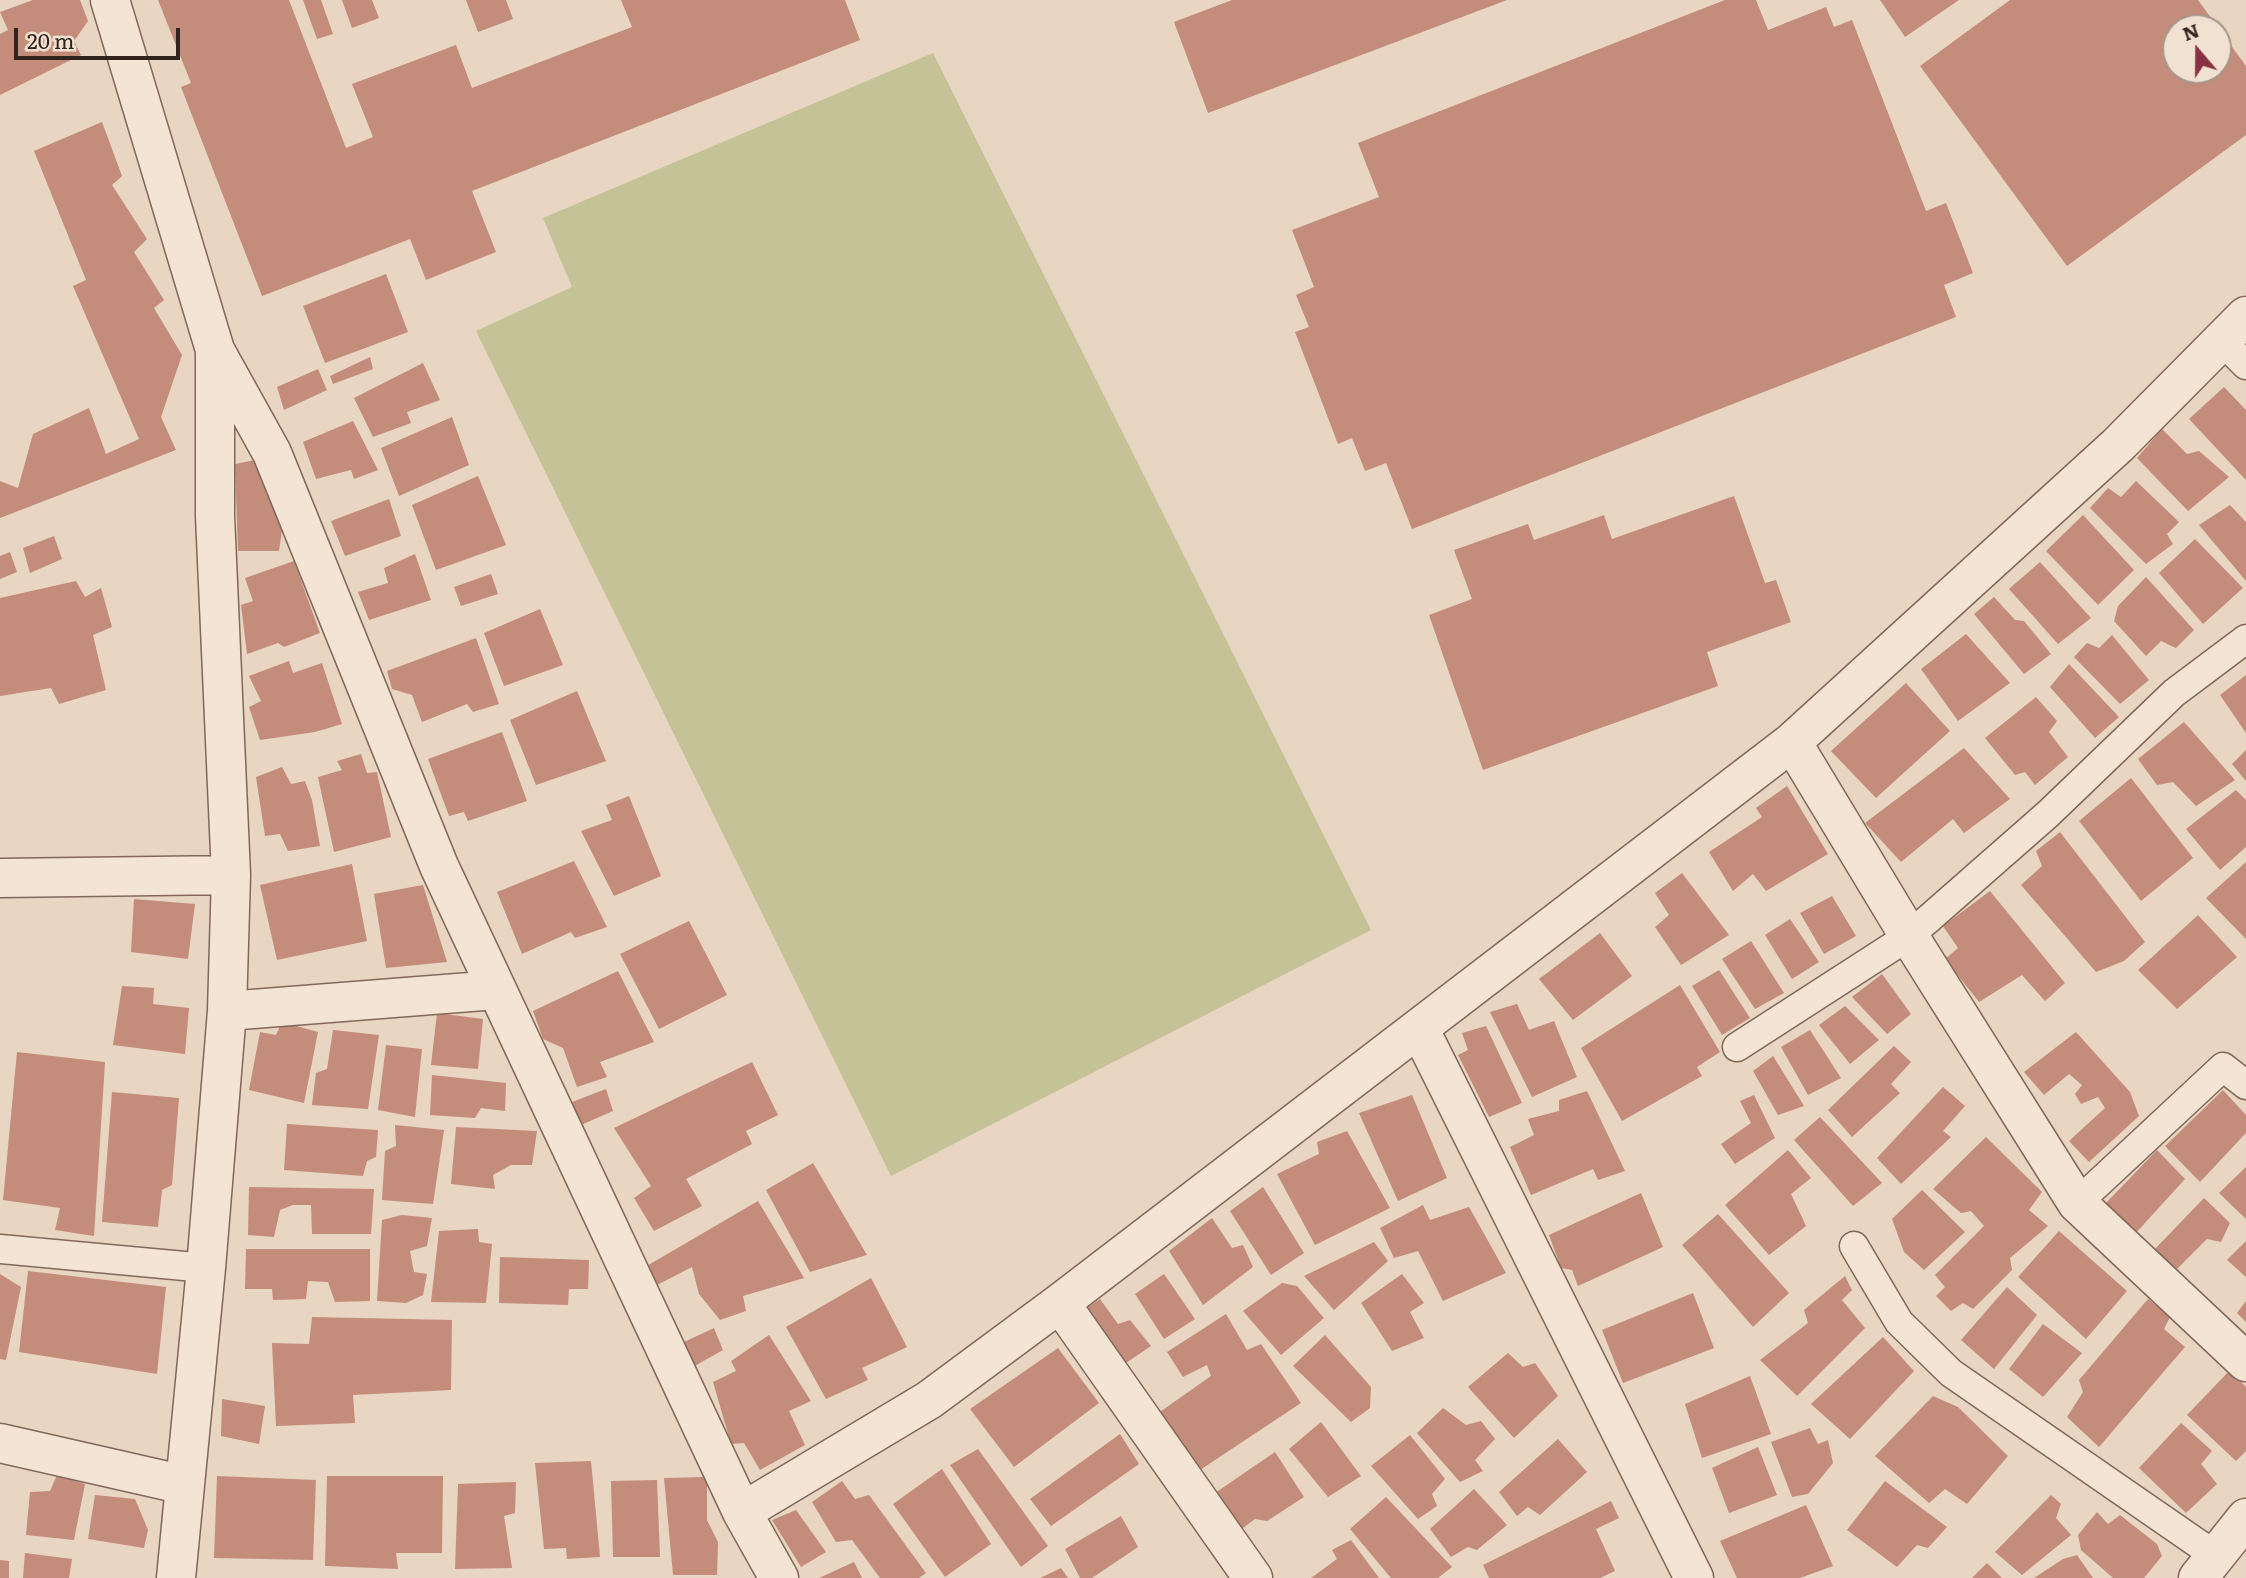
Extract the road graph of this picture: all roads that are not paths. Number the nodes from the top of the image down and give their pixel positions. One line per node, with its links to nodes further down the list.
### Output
1 (110, 0): 3 (street)
2 (2238, 341): 5 (street)
3 (215, 350): 6 (street); 9 (street)
4 (2246, 639): 8 (lane)
5 (1792, 742): 8 (street); 11 (street)
6 (231, 875): 7 (street); 10 (street)
7 (0, 878)
8 (1909, 936): 12 (lane); 14 (street)
9 (496, 990): 10 (street); 22 (street)
10 (227, 1012): 17 (street)
11 (1419, 1028): 18 (street); 28 (street)
12 (1737, 1047)
13 (2246, 1086): 14 (lane)
14 (2077, 1203): 19 (street)
15 (1854, 1246): 24 (lane)
16 (0, 1249): 17 (lane)
17 (206, 1268): 21 (street)
18 (1060, 1303): 22 (street); 27 (street)
19 (2246, 1362)
20 (0, 1443): 21 (street)
21 (185, 1485): 25 (street)
22 (741, 1512): 26 (street)
23 (2246, 1518): 24 (street)
24 (2207, 1567)
25 (176, 1578)
26 (779, 1578)
27 (1252, 1578)
28 (1695, 1578)

